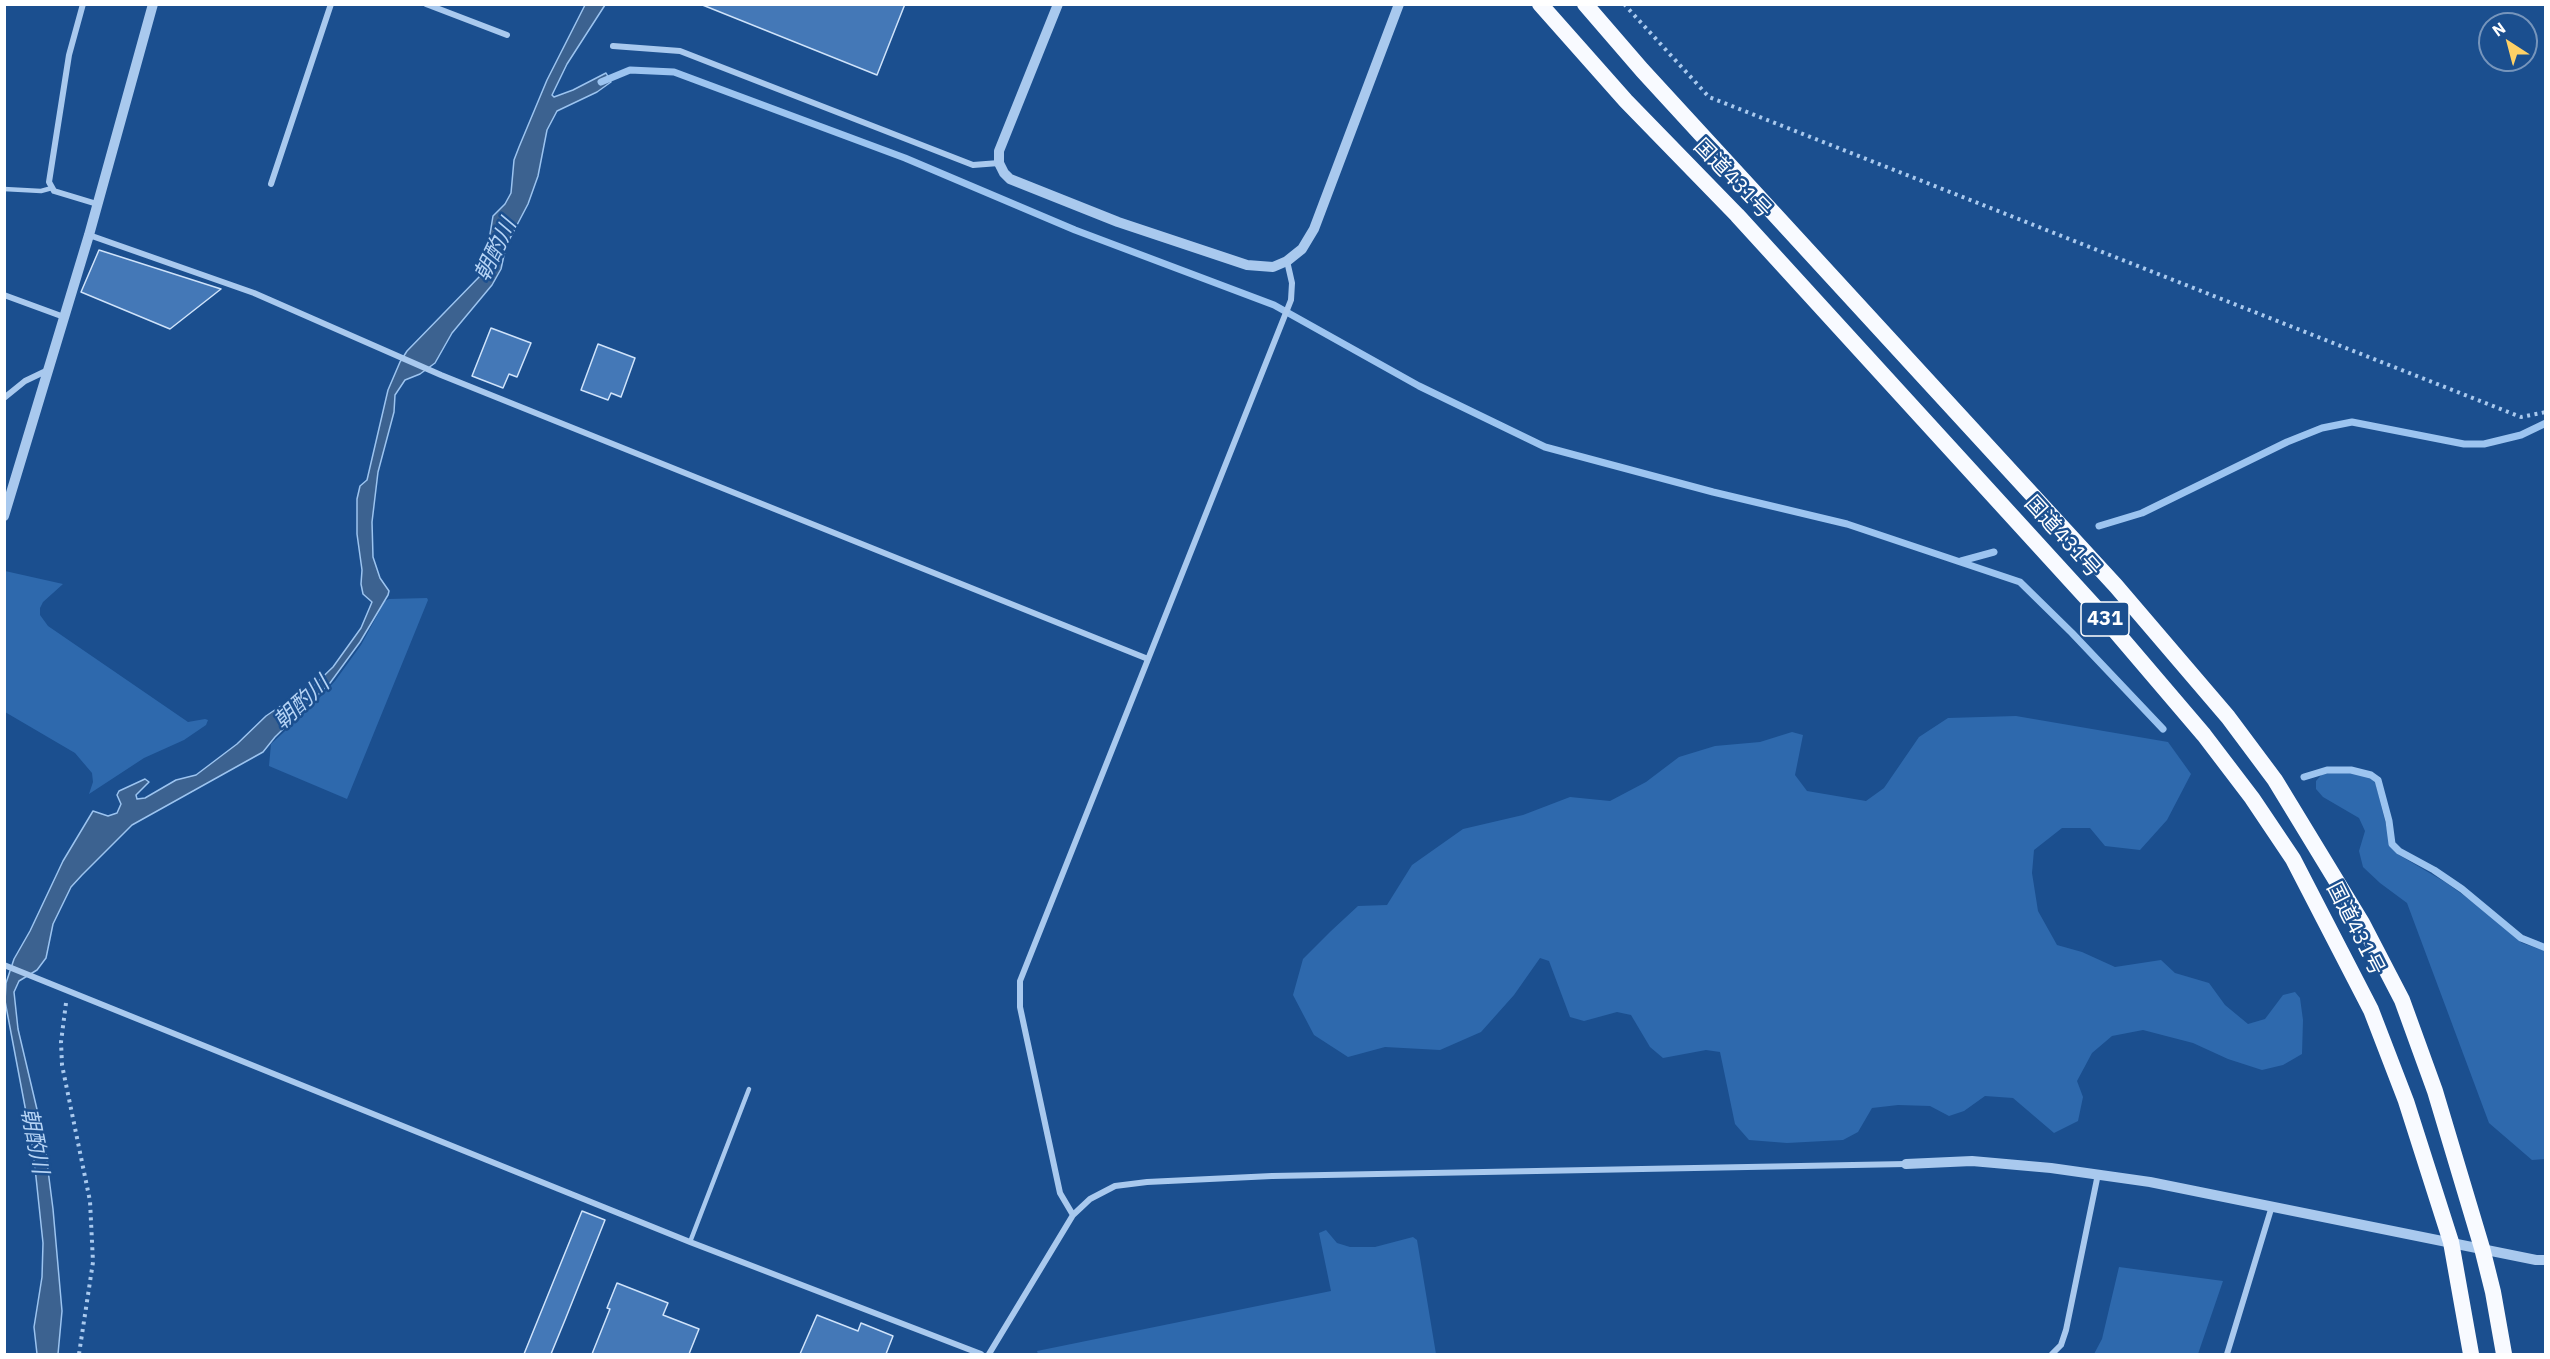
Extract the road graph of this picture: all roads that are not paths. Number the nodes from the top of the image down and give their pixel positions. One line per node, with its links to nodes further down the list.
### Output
1 (83, 4): 13 (street)
2 (153, 4): 15 (street)
3 (331, 4): 12 (street)
4 (426, 4): 9 (street)
5 (1058, 4): 11 (street)
6 (1399, 4): 17 (street)
7 (1540, 4): 31 (highway, 国道431号 / 431)
8 (1585, 4): 32 (highway, 国道431号 / 431)
9 (507, 35)
10 (613, 46): 11 (street)
11 (999, 163): 17 (street)
12 (271, 184)
13 (52, 188): 14 (lane); 15 (street)
14 (4, 189)
15 (97, 204): 16 (street)
16 (89, 235): 19 (street); 23 (street)
17 (1287, 261): 23 (street)
18 (4, 295): 19 (street)
19 (64, 317): 20 (street)
20 (48, 370): 21 (street); 22 (street)
21 (4, 398)
22 (4, 516)
23 (1148, 659): 29 (street)
24 (4, 965): 30 (street)
25 (748, 1089): 30 (lane)
26 (1906, 1164): 27 (street); 29 (street)
27 (2098, 1174): 28 (street); 36 (street)
28 (2272, 1206): 31 (street); 37 (street)
29 (1073, 1215): 35 (street)
30 (690, 1242): 34 (street)
31 (2451, 1242): 32 (street); 38 (highway, 国道431号 / 431)
32 (2482, 1248): 33 (street); 39 (highway, 国道431号 / 431)
33 (2546, 1260)
34 (981, 1354)
35 (990, 1354)
36 (2052, 1354)
37 (2227, 1354)
38 (2471, 1354)
39 (2504, 1354)

